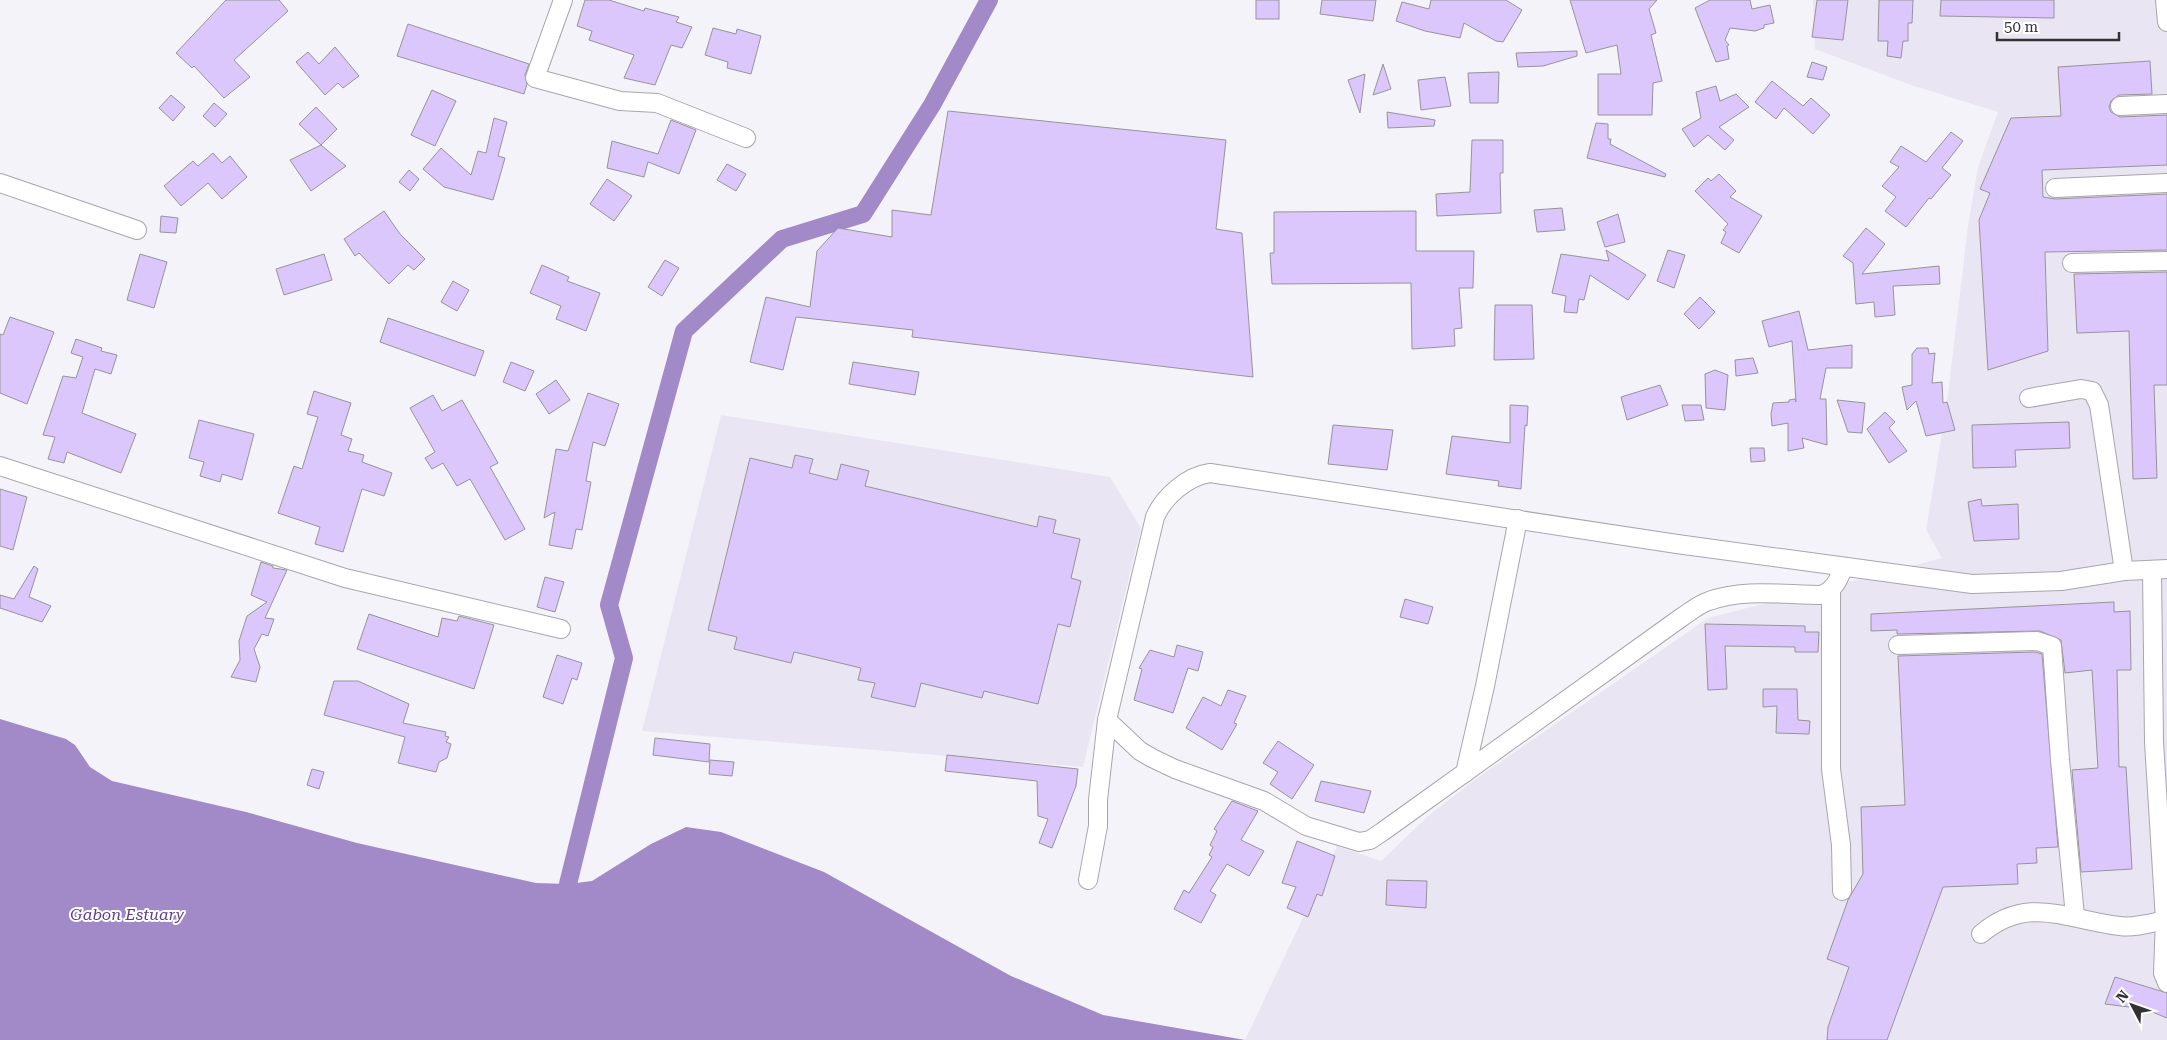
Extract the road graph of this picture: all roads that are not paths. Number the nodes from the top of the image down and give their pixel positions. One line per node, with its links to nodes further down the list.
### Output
1 (563, 0): 6 (street)
2 (2165, 0): 3 (street)
3 (2167, 22)
4 (2167, 104): 5 (street)
5 (2120, 106)
6 (746, 138)
7 (0, 183): 10 (street)
8 (2167, 183): 9 (street)
9 (2054, 188)
10 (137, 230)
11 (2167, 260): 12 (street)
12 (2072, 263)
13 (2029, 398): 18 (street)
14 (0, 466): 20 (street)
15 (1518, 519): 16 (street); 22 (street); 23 (street)
16 (1844, 567): 18 (street); 19 (street)
17 (2160, 569): 18 (street); 27 (street)
18 (2124, 571)
19 (1831, 591): 23 (street); 25 (street)
20 (561, 629)
21 (1898, 645): 26 (street)
22 (1107, 720): 23 (street); 24 (street)
23 (1465, 773)
24 (1088, 880)
25 (1842, 891)
26 (2075, 916): 27 (street); 28 (street)
27 (2165, 920): 29 (street)
28 (1981, 934)
29 (2167, 983)

